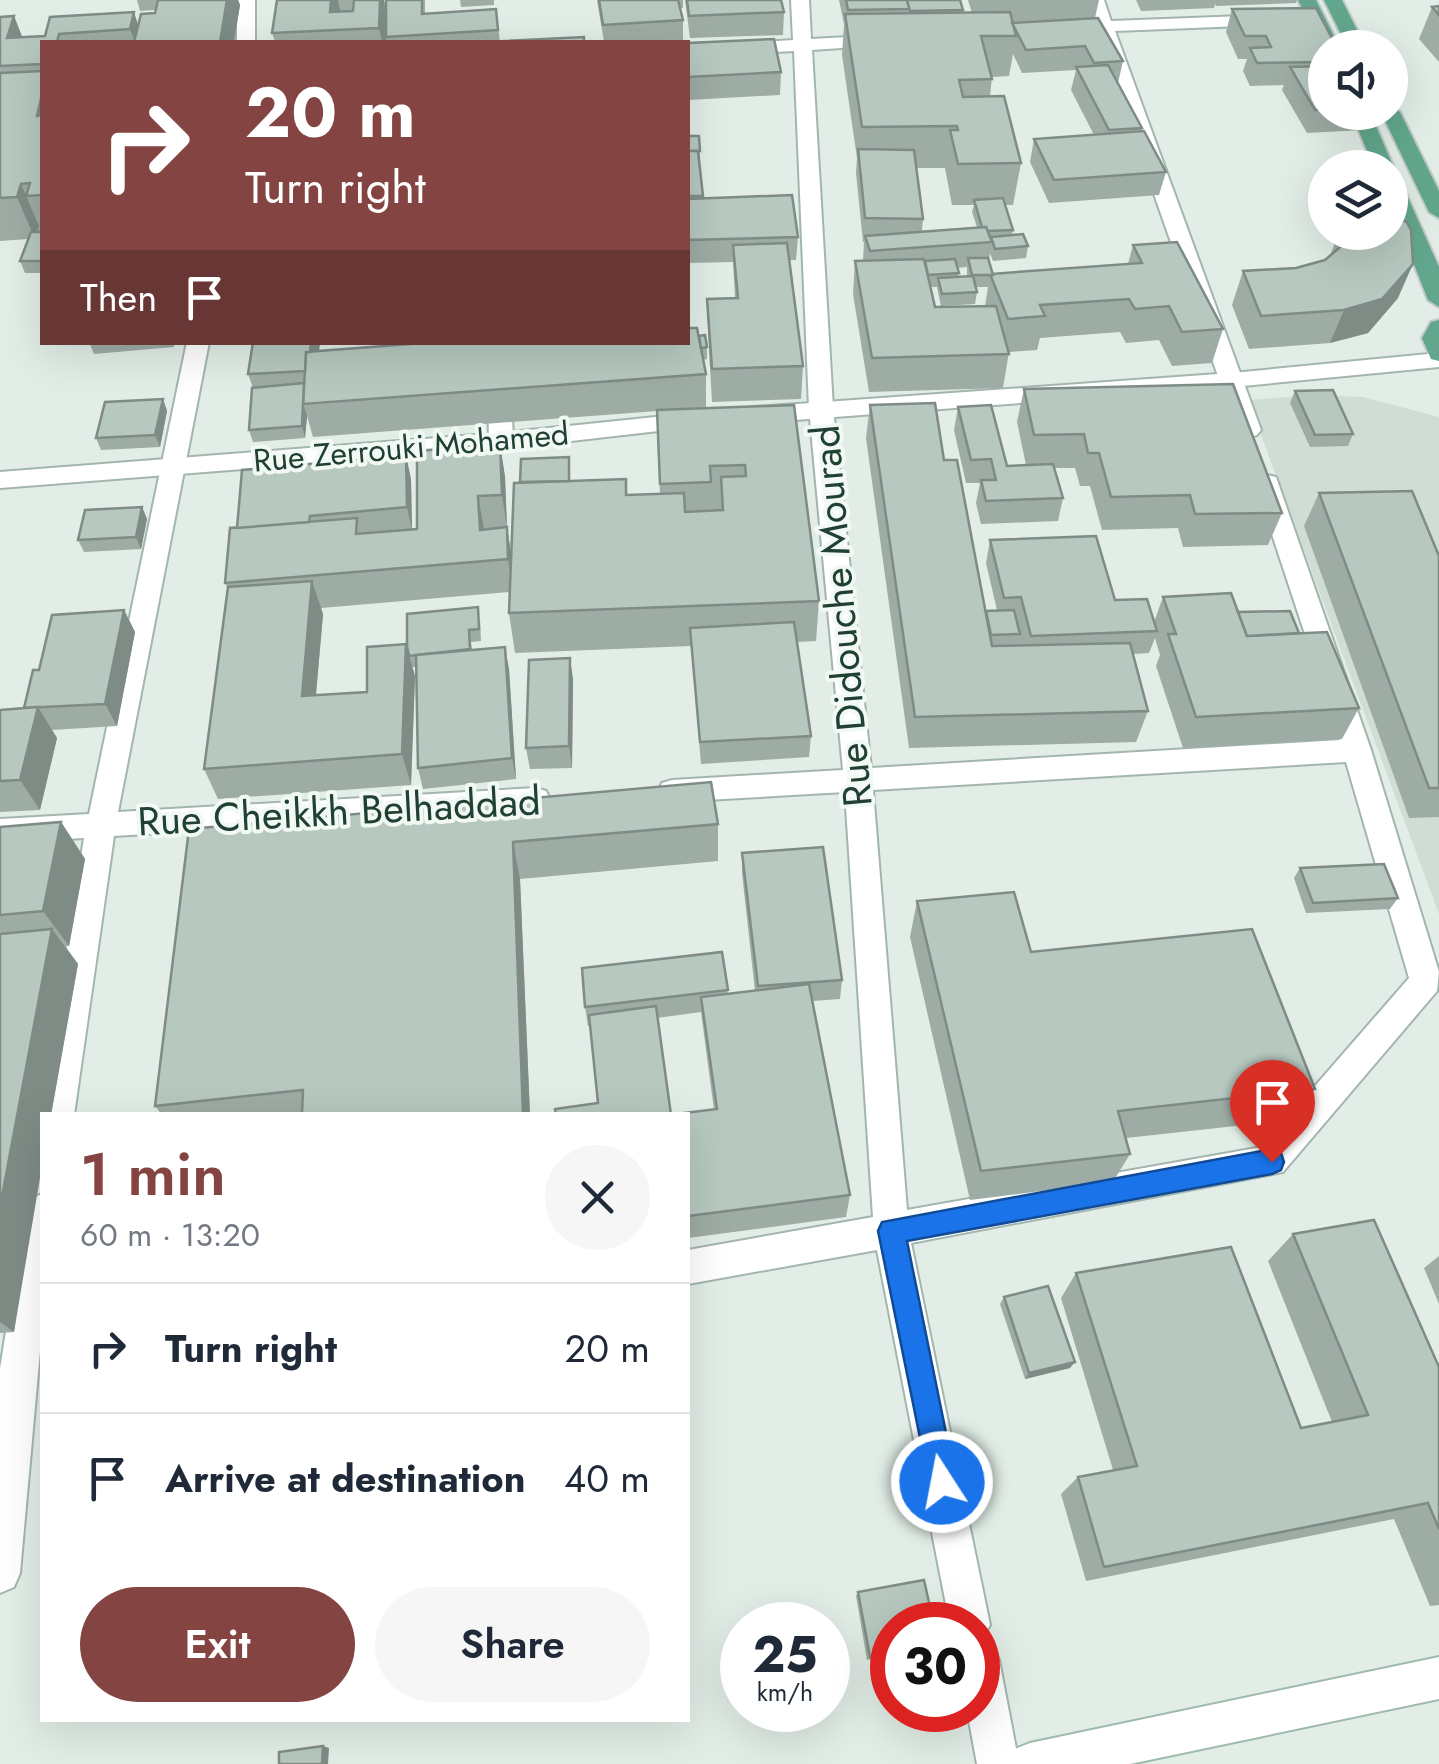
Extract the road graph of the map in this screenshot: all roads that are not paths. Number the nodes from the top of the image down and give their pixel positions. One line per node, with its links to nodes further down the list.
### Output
1 (246, 0): 12 (street)
2 (800, 0): 13 (street, Rue Didouche Mourad)
3 (1095, 0): 7 (street)
4 (1307, 0): 6 (main road)
5 (1333, 0): 10 (main road)
6 (1317, 18): 7 (street); 9 (main road)
7 (1102, 26): 8 (street); 23 (street)
8 (1065, 28)
9 (1322, 30)
10 (1348, 30)
11 (896, 39): 13 (street)
12 (246, 40)
13 (802, 45): 14 (street); 24 (street, Rue Didouche Mourad)
14 (690, 52)
15 (1399, 130): 16 (main road)
16 (1439, 212)
17 (1408, 220): 18 (main road)
18 (1439, 300)
19 (1439, 328): 22 (main road)
20 (197, 345): 26 (street)
21 (498, 345): 25 (street)
22 (1439, 357): 23 (street, Rue Zerrouki Mohamed)
23 (1232, 380): 24 (street, Rue Zerrouki Mohamed); 28 (street)
24 (821, 408): 25 (street, Rue Zerrouki Mohamed); 29 (street, Rue Didouche Mourad)
25 (502, 441): 26 (street, Rue Zerrouki Mohamed)
26 (176, 467): 27 (street, Rue Zerrouki Mohamed); 32 (street)
27 (0, 480)
28 (1357, 750): 29 (street); 36 (street)
29 (858, 780): 30 (street); 36 (street, Rue Didouche Mourad)
30 (639, 793)
31 (559, 798): 32 (street, Rue Cheikkh Belhaddad)
32 (100, 824): 33 (street, Rue Cheikkh Belhaddad); 34 (street)
33 (0, 831)
34 (57, 1112)
35 (40, 1227): 38 (street)
36 (891, 1231): 37 (street); 40 (street, Rue Didouche Mourad)
37 (690, 1267)
38 (20, 1384): 39 (street)
39 (0, 1572)
40 (965, 1602)
41 (1439, 1678): 44 (street)
42 (992, 1732): 43 (street)
43 (998, 1764)
44 (1030, 1764)

